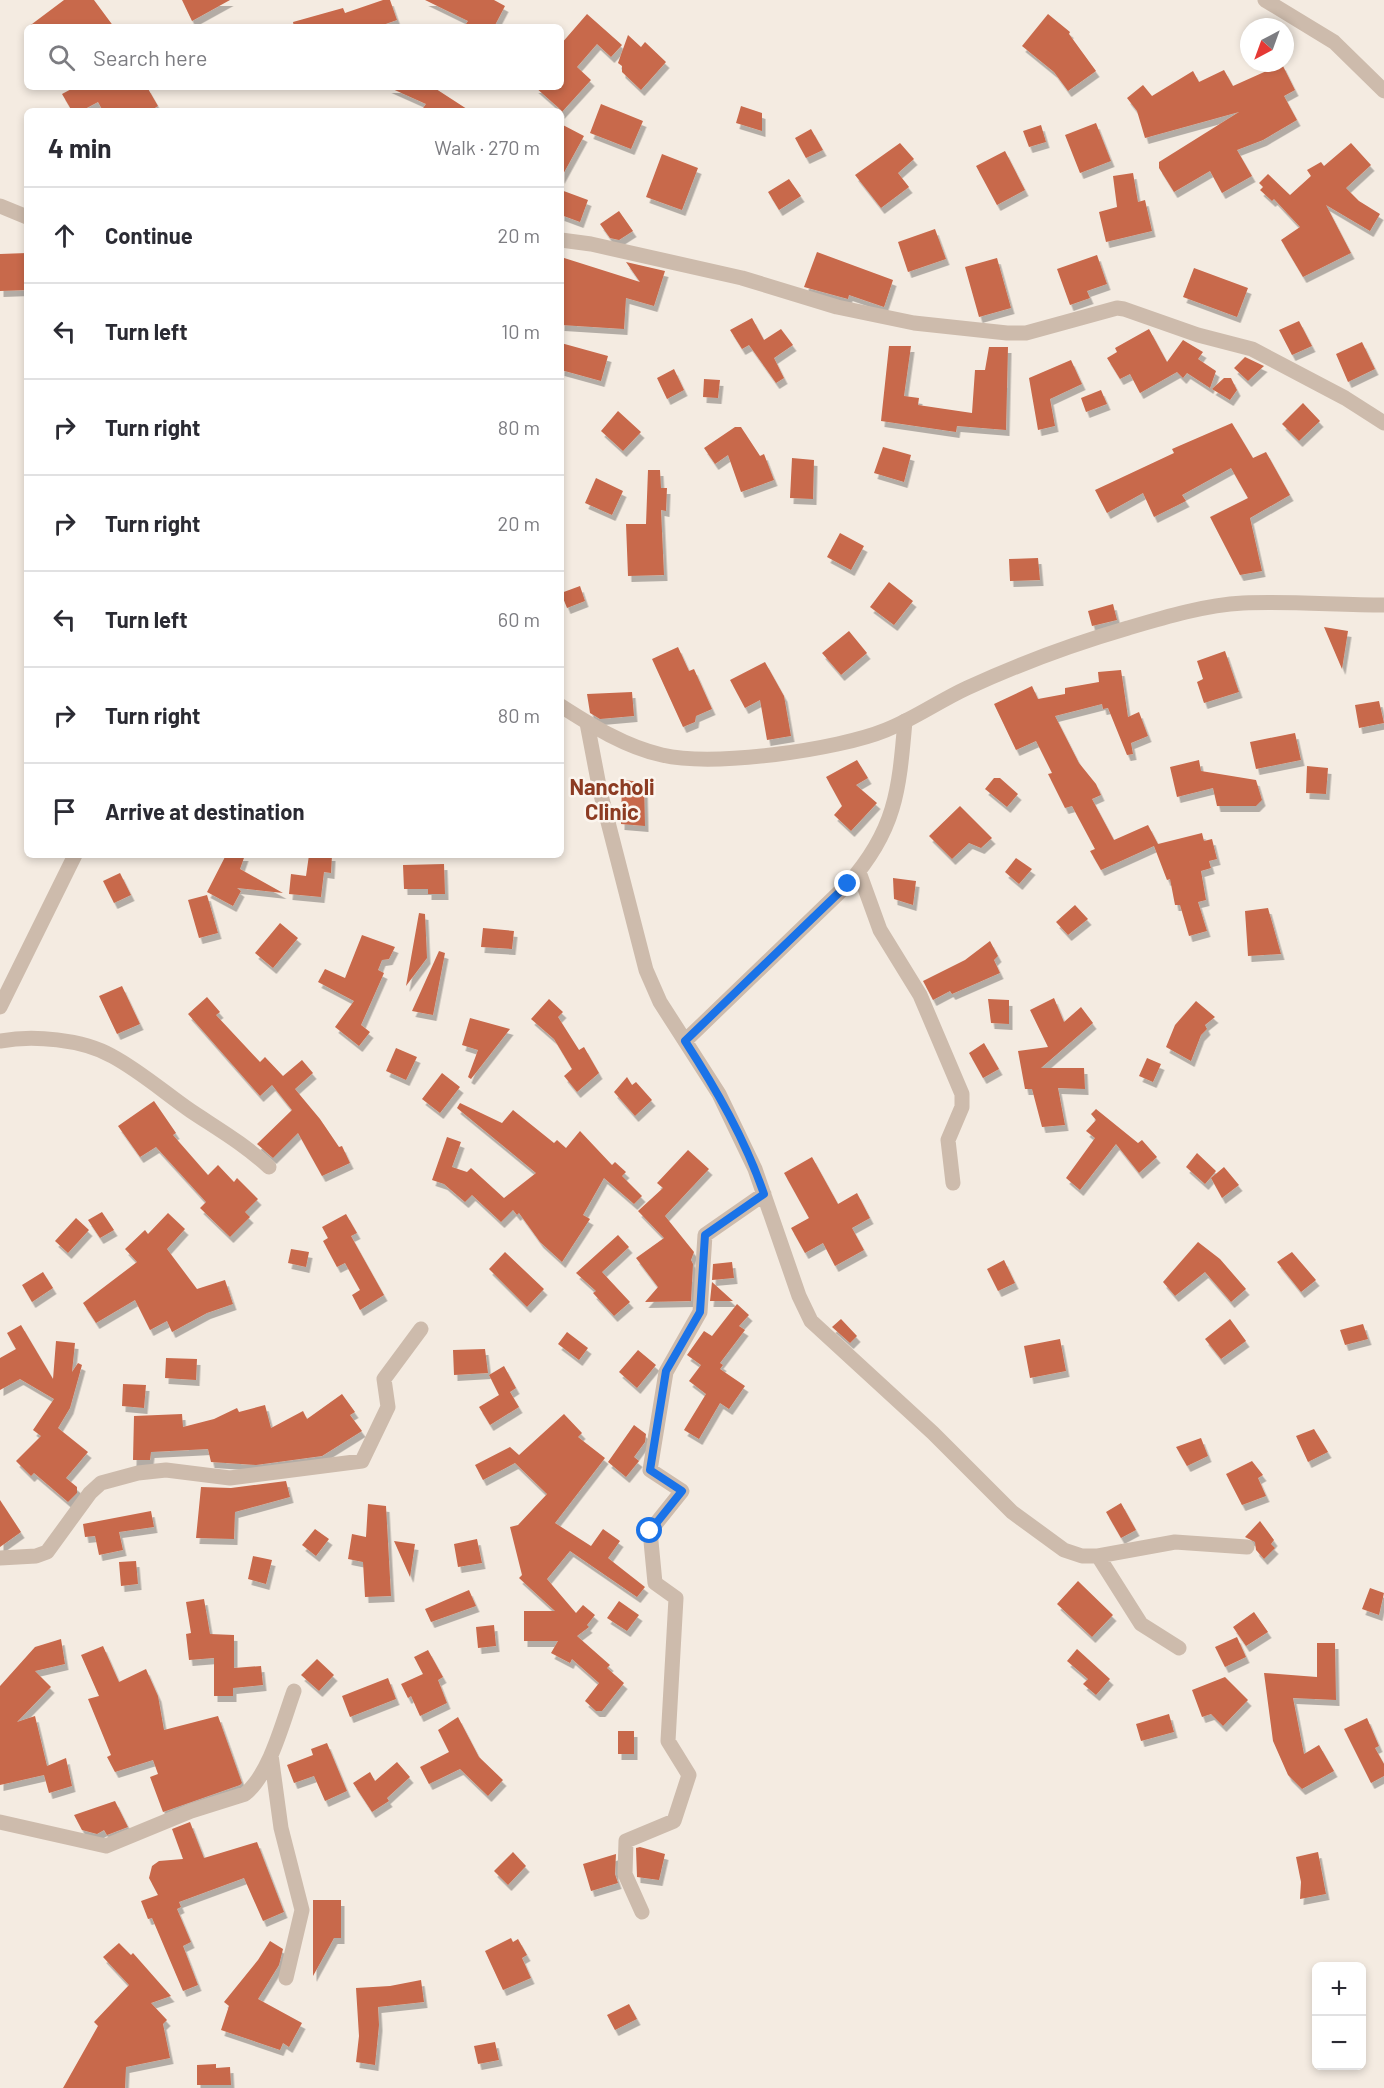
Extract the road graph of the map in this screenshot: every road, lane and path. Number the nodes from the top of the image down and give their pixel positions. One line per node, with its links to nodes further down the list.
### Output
1 (1265, 0): 2 (street)
2 (1384, 91)
3 (0, 206): 4 (street)
4 (24, 216)
5 (564, 240): 6 (street)
6 (1384, 423)
7 (1384, 605): 9 (street)
8 (564, 708): 10 (street)
9 (905, 721): 10 (street); 12 (street)
10 (587, 723): 15 (street)
11 (74, 858): 13 (street)
12 (859, 872): 15 (street); 17 (street)
13 (0, 1007)
14 (0, 1041): 16 (street)
15 (685, 1041): 18 (street)
16 (269, 1167)
17 (953, 1183)
18 (764, 1194): 21 (street); 27 (street)
19 (421, 1329): 22 (street)
20 (1247, 1547): 21 (street)
21 (1098, 1556): 23 (street)
22 (0, 1558)
23 (1179, 1648)
24 (294, 1691): 25 (street)
25 (270, 1753): 26 (street); 28 (street)
26 (0, 1821)
27 (642, 1912)
28 (286, 1978)

